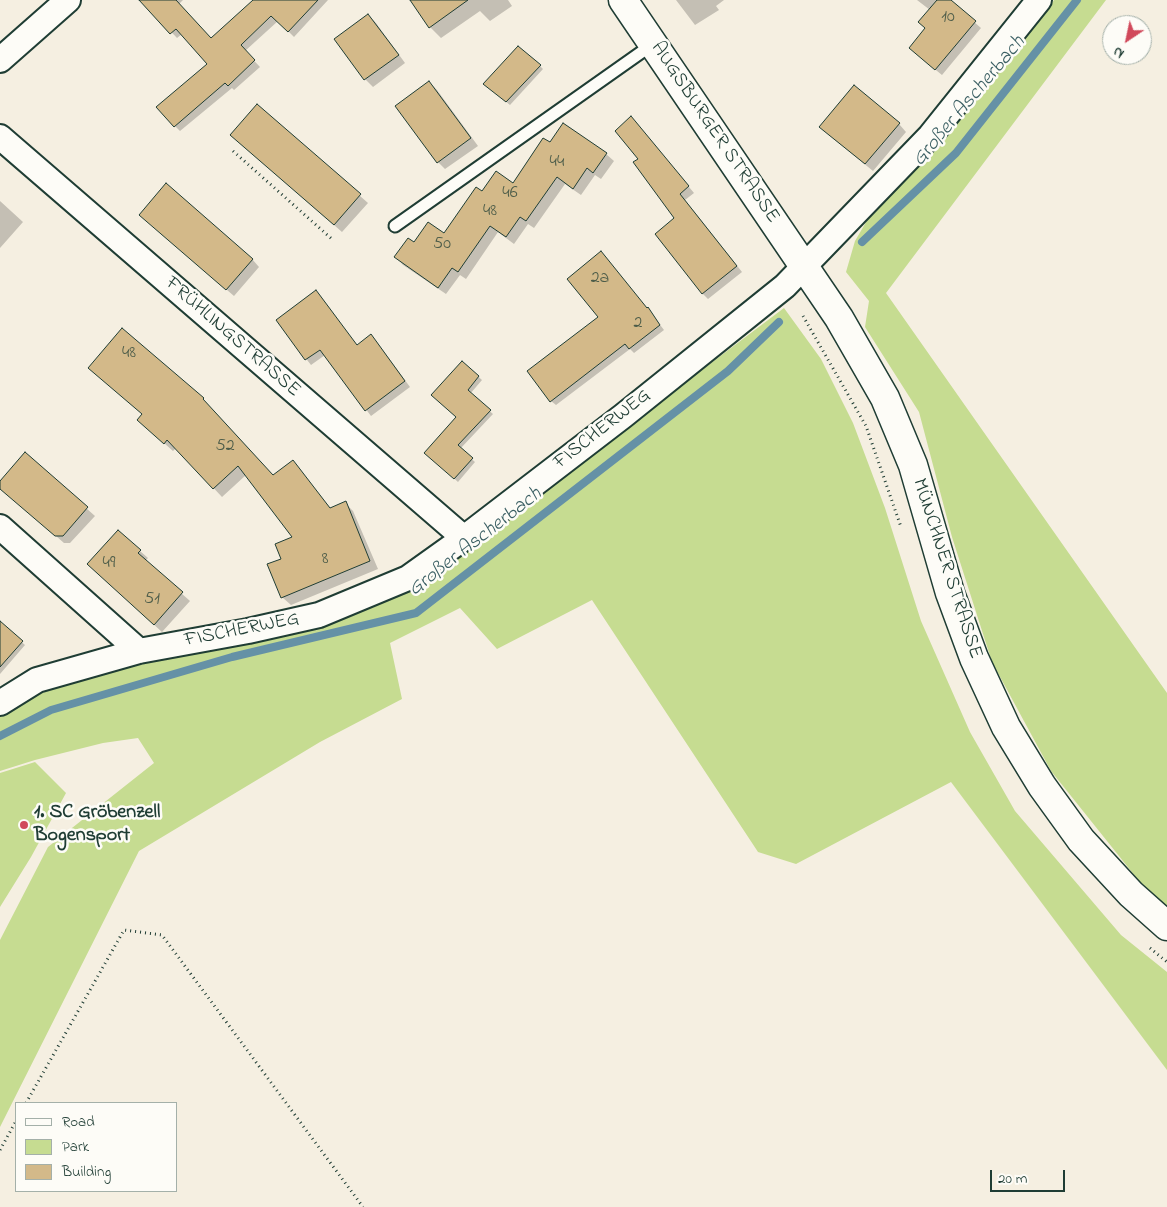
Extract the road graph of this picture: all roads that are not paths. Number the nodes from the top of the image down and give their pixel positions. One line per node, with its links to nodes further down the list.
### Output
1 (68, 0): 5 (street)
2 (623, 0): 4 (main road, AUGSBURGER STRASSE)
3 (1039, 0): 8 (street, FISCHERWEG)
4 (653, 44): 7 (lane); 8 (main road, AUGSBURGER STRASSE)
5 (0, 60)
6 (0, 137): 10 (street, FRÜHLINGSTRASSE)
7 (395, 226)
8 (804, 267): 10 (street, FISCHERWEG); 13 (main road, MÜNCHNER STRASSE)
9 (0, 527): 11 (street)
10 (464, 538): 11 (street, FISCHERWEG)
11 (139, 651): 12 (street, FISCHERWEG)
12 (0, 703)
13 (1167, 926)

